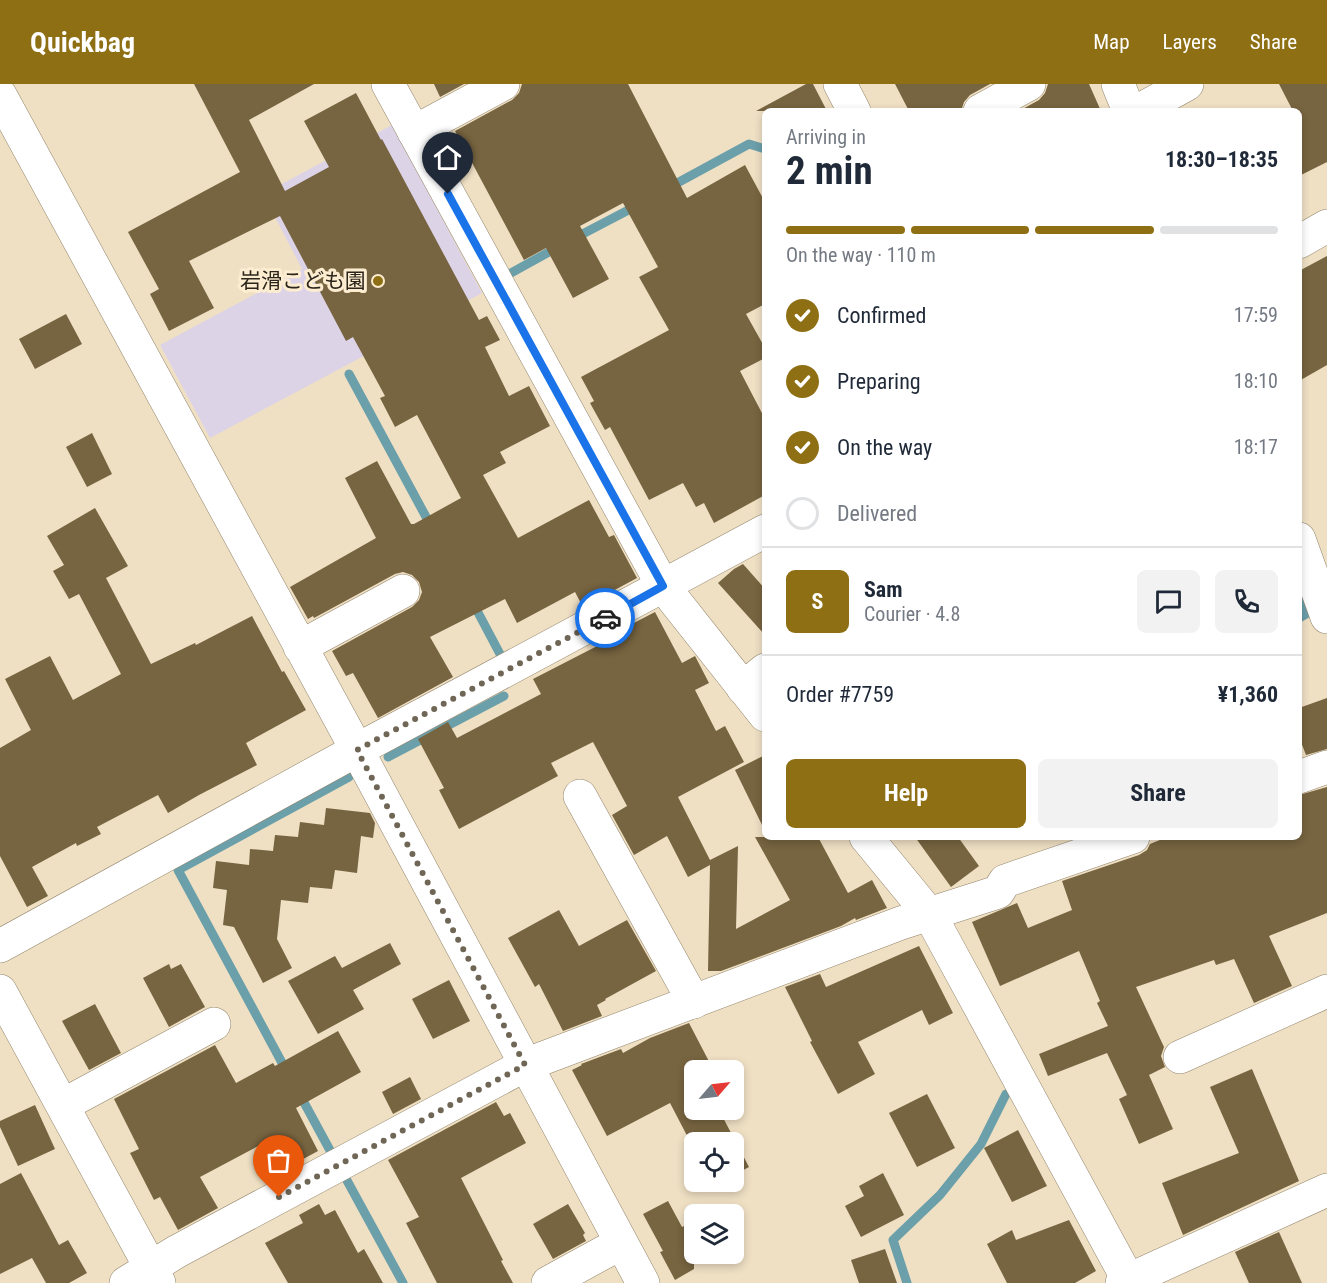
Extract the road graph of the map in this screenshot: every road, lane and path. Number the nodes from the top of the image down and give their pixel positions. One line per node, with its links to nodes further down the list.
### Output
1 (388, 84): 12 (street)
2 (504, 84): 12 (street)
3 (840, 84): 8 (street)
4 (1029, 84): 9 (street)
5 (1118, 84): 10 (street)
6 (1187, 84): 11 (street)
7 (0, 95): 20 (street)
8 (852, 108)
9 (985, 108)
10 (1128, 108)
11 (1143, 108)
12 (414, 132): 17 (street)
13 (1327, 226): 14 (street)
14 (1302, 240)
15 (762, 533): 17 (street)
16 (1302, 547): 19 (street)
17 (663, 586): 21 (street); 23 (street)
18 (403, 591): 20 (street)
19 (1327, 617)
20 (300, 647): 23 (street)
21 (754, 679): 22 (street)
22 (762, 705)
23 (357, 750): 31 (street); 37 (street)
24 (1327, 767): 25 (street)
25 (1302, 776)
26 (580, 796): 34 (street)
27 (868, 840): 30 (street)
28 (1114, 840): 29 (street)
29 (1071, 847): 30 (street)
30 (930, 915): 34 (street); 42 (street)
31 (0, 946)
32 (0, 990): 38 (street)
33 (1327, 991): 36 (street)
34 (694, 1002): 37 (street)
35 (214, 1024): 38 (street)
36 (1180, 1058)
37 (525, 1065): 40 (street); 41 (street)
38 (63, 1105): 41 (street)
39 (1327, 1190): 42 (street)
40 (621, 1243): 43 (street); 44 (street)
41 (145, 1278)
42 (1127, 1282)
43 (548, 1283)
44 (643, 1283)

